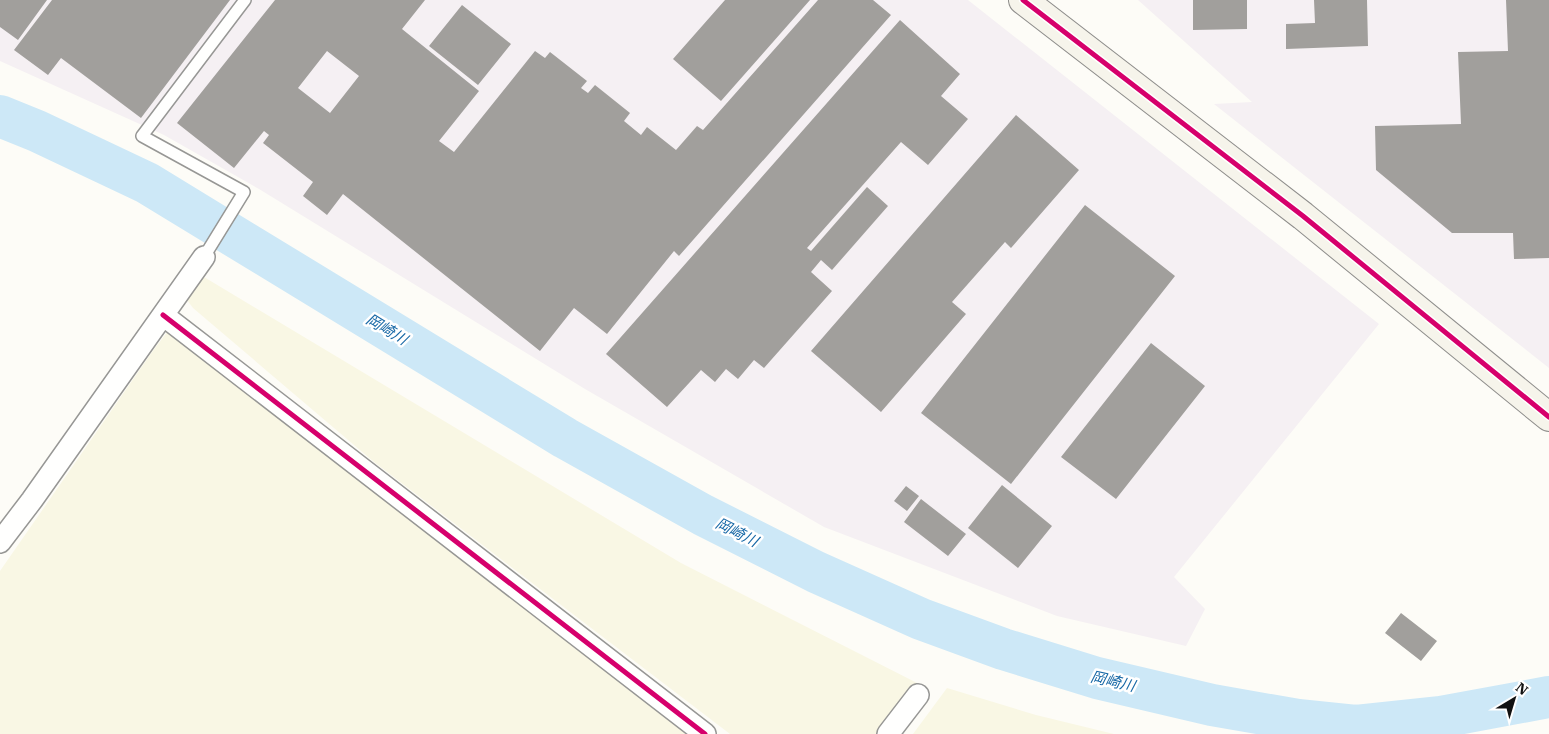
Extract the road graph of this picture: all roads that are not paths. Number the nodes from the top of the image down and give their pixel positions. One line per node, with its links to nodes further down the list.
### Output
1 (245, 0): 3 (lane)
2 (1023, 0): 5 (street)
3 (204, 257): 4 (street)
4 (163, 315): 6 (street); 8 (street)
5 (1549, 417)
6 (0, 542)
7 (918, 695): 9 (street)
8 (705, 734)
9 (888, 734)

